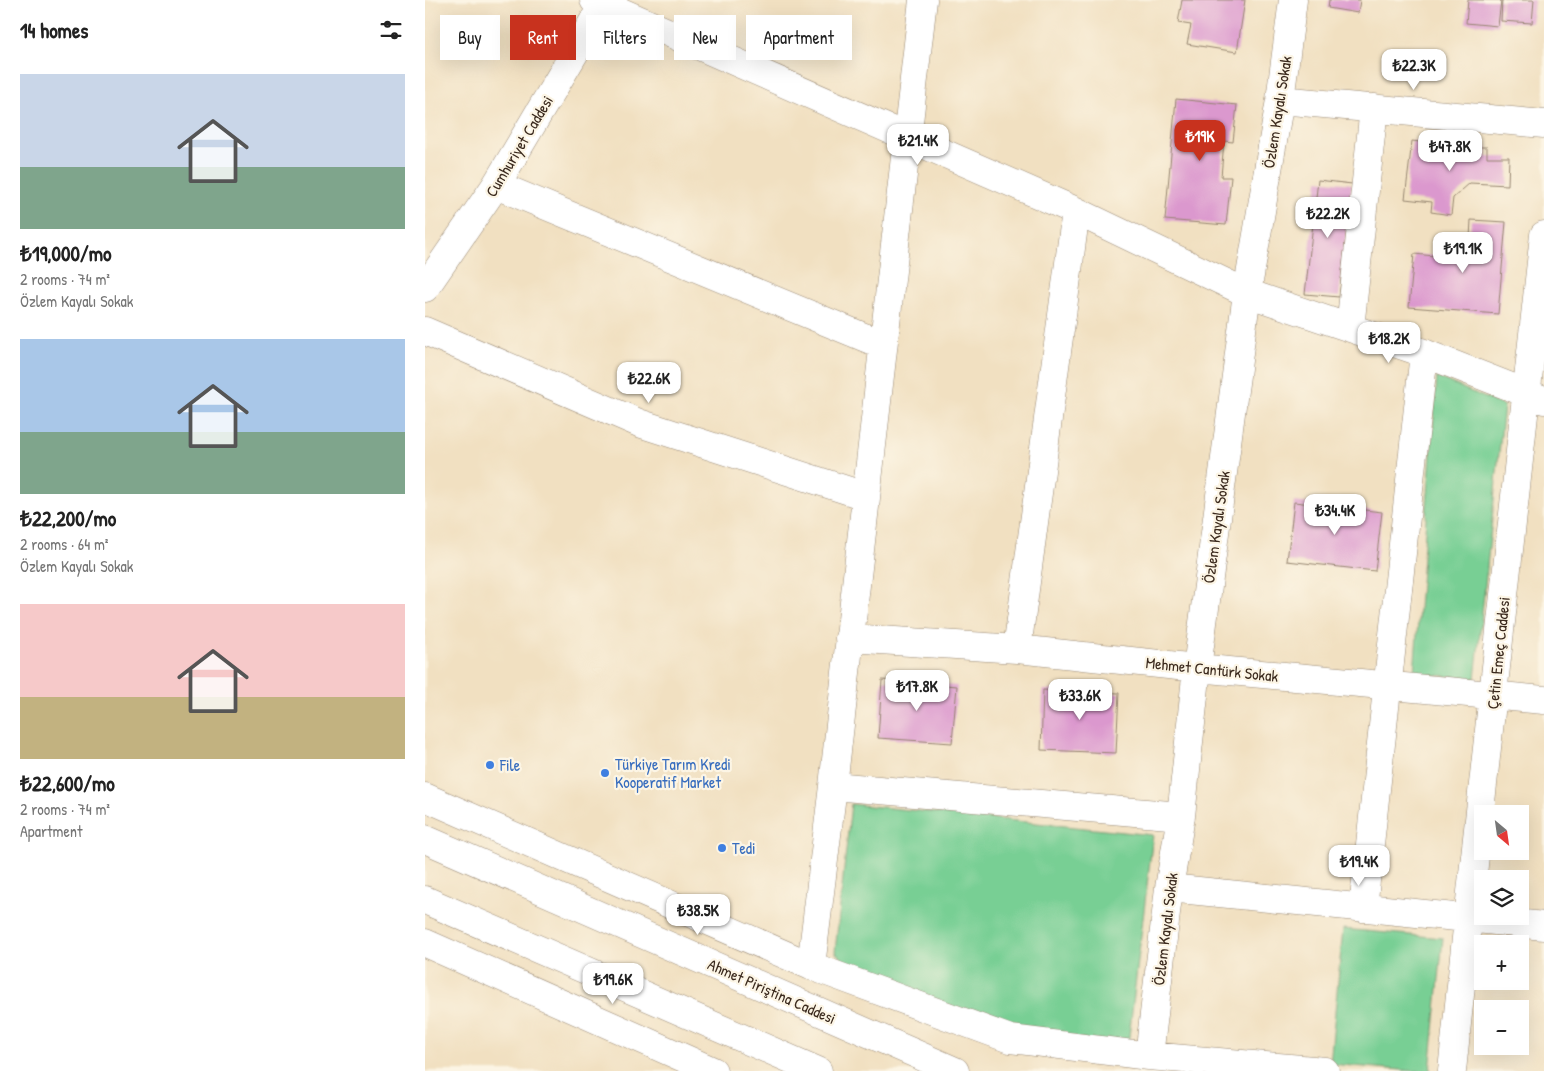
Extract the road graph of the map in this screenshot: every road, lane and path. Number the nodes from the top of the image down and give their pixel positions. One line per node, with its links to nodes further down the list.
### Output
1 (923, 0): 7 (street)
2 (1293, 0): 4 (street, Özlem Kayalı Sokak)
3 (601, 2): 7 (street); 8 (street, Cumhuriyet Caddesi)
4 (1280, 100): 5 (street); 12 (street, Özlem Kayalı Sokak)
5 (1373, 108): 6 (street); 13 (street)
6 (1544, 124)
7 (907, 138): 9 (street); 15 (street)
8 (496, 185): 11 (street, Cumhuriyet Caddesi); 15 (street)
9 (1076, 212): 12 (street); 20 (street)
10 (1544, 235): 17 (street, Çetin Emeç Caddesi)
11 (425, 288)
12 (1247, 293): 13 (street); 21 (street, Özlem Kayalı Sokak)
13 (1349, 328): 16 (street)
14 (425, 332): 18 (street)
15 (883, 345): 18 (street)
16 (1424, 353): 17 (street); 22 (street)
17 (1535, 397): 23 (street, Çetin Emeç Caddesi)
18 (865, 496): 19 (street)
19 (849, 638): 20 (street, Mehmet Cantürk Sokak); 25 (street)
20 (1017, 649): 21 (street, Mehmet Cantürk Sokak)
21 (1197, 668): 22 (street, Mehmet Cantürk Sokak); 27 (street, Özlem Kayalı Sokak)
22 (1388, 686): 23 (street, Mehmet Cantürk Sokak); 31 (street)
23 (1493, 696): 24 (street, Mehmet Cantürk Sokak); 32 (street, Çetin Emeç Caddesi)
24 (1544, 700)
25 (833, 786): 27 (street); 35 (street)
26 (425, 797): 35 (street)
27 (1181, 816): 29 (street, Özlem Kayalı Sokak)
28 (425, 839): 39 (street, Ahmet Piriştina Caddesi)
29 (1169, 888): 31 (street); 36 (street, Özlem Kayalı Sokak)
30 (425, 900): 38 (street)
31 (1363, 908): 32 (street)
32 (1468, 919): 33 (street); 41 (street, Çetin Emeç Caddesi)
33 (1544, 926)
34 (425, 944): 37 (street)
35 (811, 966): 36 (street)
36 (1149, 1056): 40 (street)
37 (713, 1071)
38 (818, 1071)
39 (955, 1071)
40 (1325, 1071)
41 (1452, 1071)

